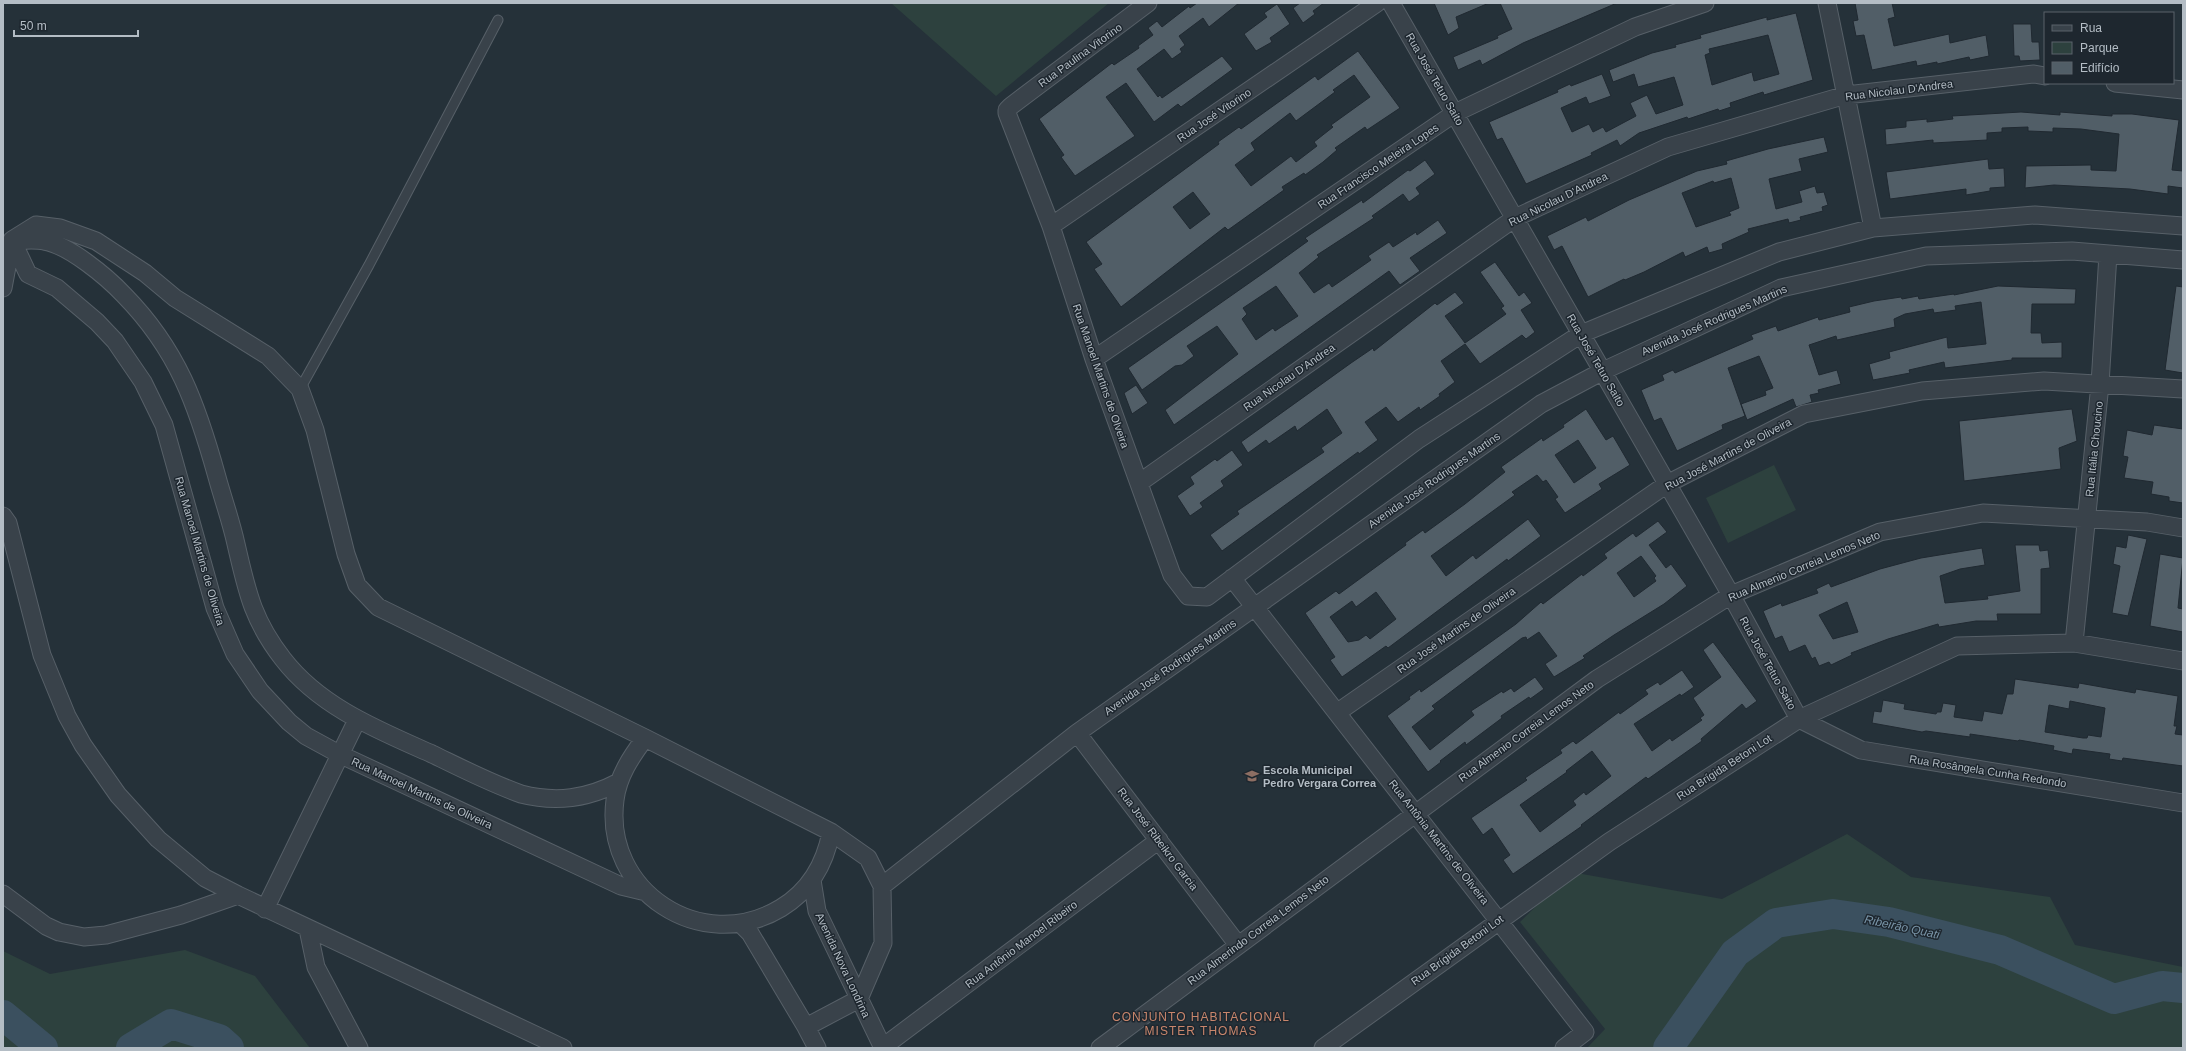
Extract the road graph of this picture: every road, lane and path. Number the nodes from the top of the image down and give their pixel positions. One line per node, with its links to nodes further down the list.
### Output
1 (1148, 3): 11 (street, Rua Paulina Vitorino)
2 (1377, 3): 14 (street, Rua José Vitorino)
3 (1391, 3): 12 (street, Rua José Tetuo Saito)
4 (1705, 3): 12 (street, Rua Francisco Meleira Lopes)
5 (1827, 3): 10 (street)
6 (498, 20): 25 (lane)
7 (2044, 76): 10 (street, Rua Nicolau D'Andrea)
8 (2125, 84): 9 (street)
9 (2183, 90)
10 (1846, 95): 13 (street, Rua Nicolau D'Andrea); 16 (street)
11 (1011, 106): 14 (street, Rua Manoel Martins de Olveira)
12 (1455, 113): 13 (street, Rua José Tetuo Saito); 22 (street, Rua Francisco Meleira Lopes)
13 (1515, 218): 21 (street, Rua José Tetuo Saito); 27 (street, Rua Nicolau D'Andrea)
14 (1051, 226): 22 (street, Rua Manoel Martins de Olveira)
15 (2183, 226): 16 (street)
16 (1873, 228): 21 (street)
17 (7, 239): 20 (street); 25 (street); 39 (street); 42 (street, Rua Manoel Martins de Oliveira)
18 (2108, 254): 19 (street, Avenida José Rodrigues Martins); 23 (street, Avenida José Rodrigues Martins); 24 (street, Rua Itália Choucino)
19 (2183, 260)
20 (3, 288)
21 (1581, 334): 23 (street, Rua José Tetuo Saito); 32 (street)
22 (1094, 359): 27 (street, Rua Manoel Martins de Olveira)
23 (1603, 372): 28 (street, Rua José Tetuo Saito); 34 (street, Avenida José Rodrigues Martins)
24 (2100, 384): 26 (street, Rua José Martins de Oliveira); 28 (street, Rua José Martins de Oliveira); 30 (street, Rua Itália Choucino)
25 (300, 389): 41 (street)
26 (2183, 389)
27 (1139, 483): 32 (street, Rua Manoel Martins de Olveira)
28 (1667, 484): 33 (street, Rua José Tetuo Saito); 37 (street, Rua José Martins de Oliveira)
29 (3, 516): 52 (street)
30 (2086, 519): 31 (street, Rua Almenio Correia Lemos Neto); 33 (street, Rua Almenio Correia Lemos Neto); 35 (street, Rua Itália Choucino)
31 (2183, 528)
32 (1232, 578): 34 (street, Rua Antônia Martins de Oliveira)
33 (1731, 596): 38 (street, Rua José Tetuo Saito); 45 (street, Rua Almenio Correia Lemos Neto)
34 (1255, 606): 37 (street, Rua Antônia Martins de Oliveira); 40 (street, Avenida José Rodrigues Martins)
35 (2074, 643): 36 (street, Rua Brígida Betoni Lot); 38 (street, Rua Brígida Betoni Lot)
36 (2183, 661)
37 (1338, 712): 45 (street, Rua Antônia Martins de Oliveira)
38 (1799, 719): 44 (street, Rua Rosângela Cunha Redondo); 54 (street, Rua Brígida Betoni Lot)
39 (357, 720): 42 (street); 43 (street)
40 (1077, 733): 47 (street, Rua José Ribeikro Garcia); 49 (street, Avenida José Rodrigues Martins)
41 (645, 738): 43 (street); 46 (street)
42 (339, 754): 50 (street, Rua Manoel Martins de Oliveira); 53 (street)
43 (619, 782): 50 (street)
44 (2183, 803)
45 (1416, 813): 54 (street, Rua Antônia Martins de Oliveira); 57 (street, Rua Almerindo Correia Lemos Neto)
46 (830, 832): 48 (street); 49 (street)
47 (1159, 840): 57 (street, Rua José Ribeikro Garcia); 63 (street, Rua Antônio Manoel Ribeiro)
48 (812, 880): 55 (street); 58 (street, Avenida Nova Londrina)
49 (882, 886): 58 (street)
50 (646, 892): 55 (street)
51 (3, 894): 52 (street)
52 (238, 895): 53 (street)
53 (265, 909): 56 (street)
54 (1500, 920): 65 (street, Rua Brígida Betoni Lot); 66 (street, Rua Antônia Martins de Oliveira)
55 (740, 923): 59 (street)
56 (308, 929): 60 (street); 61 (street)
57 (1238, 945): 64 (street, Rua Almerindo Correia Lemos Neto)
58 (859, 999): 59 (street); 63 (street, Avenida Nova Londrina)
59 (806, 1026): 62 (street)
60 (359, 1048)
61 (564, 1048)
62 (817, 1048)
63 (883, 1048)
64 (1100, 1048)
65 (1323, 1048)
66 (1564, 1048)

